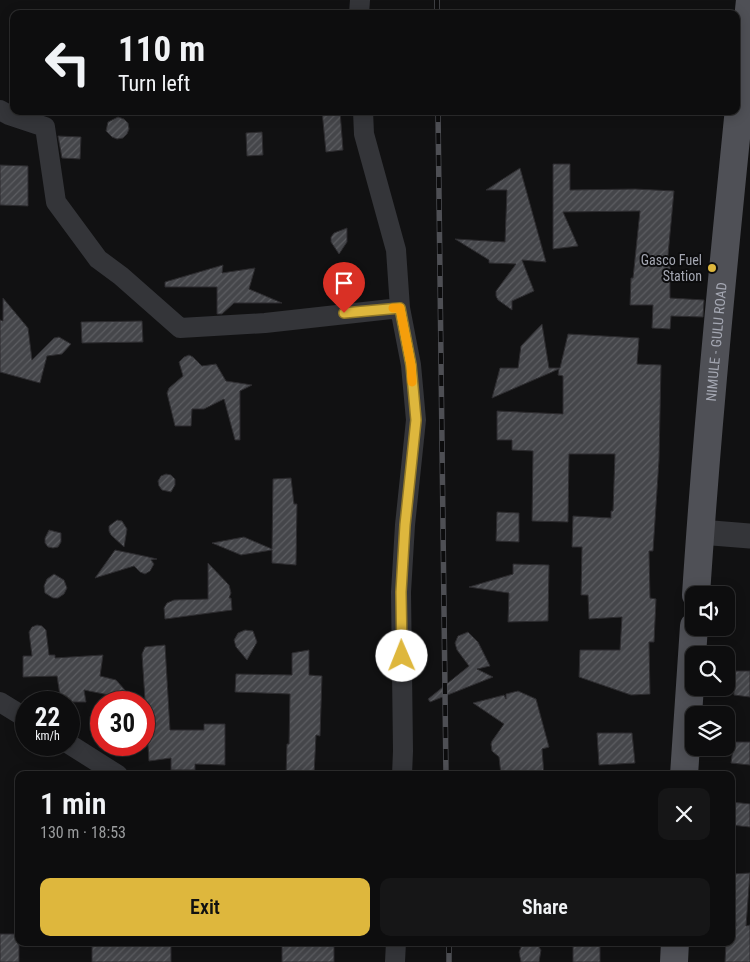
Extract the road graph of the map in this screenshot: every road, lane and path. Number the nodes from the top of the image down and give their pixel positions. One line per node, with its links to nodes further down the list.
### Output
1 (750, 0): 2 (main road, NIMULE - GULU ROAD)
2 (740, 106)
3 (0, 110): 6 (street)
4 (363, 115): 6 (street)
5 (739, 115): 7 (main road, NIMULE - GULU ROAD)
6 (400, 308): 15 (street)
7 (700, 532): 8 (street); 9 (main road, NIMULE - GULU ROAD)
8 (750, 536)
9 (697, 586)
10 (693, 636): 16 (main road)
11 (0, 702): 12 (street)
12 (15, 711)
13 (80, 751): 14 (street)
14 (112, 771)
15 (402, 771)
16 (684, 771)
17 (396, 946): 19 (street)
18 (675, 946): 20 (main road)
19 (395, 962)
20 (674, 962)

